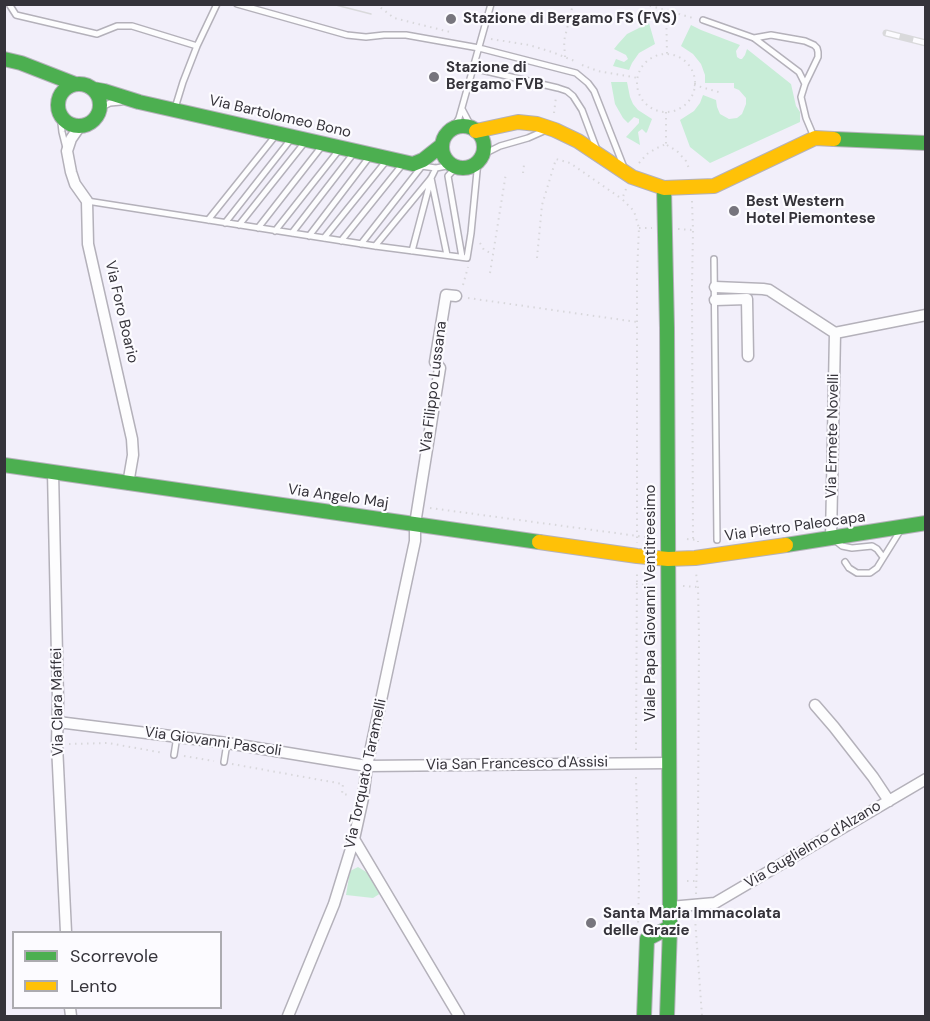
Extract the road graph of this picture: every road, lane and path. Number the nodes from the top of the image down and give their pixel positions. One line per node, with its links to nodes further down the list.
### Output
1 (9, 4): 13 (lane)
2 (217, 4): 13 (lane)
3 (237, 4): 14 (lane)
4 (376, 4): 9 (path)
5 (491, 4): 14 (lane)
6 (573, 4): 17 (path)
7 (644, 4): 10 (path)
8 (666, 4): 10 (path)
9 (383, 9)
10 (666, 11): 11 (path); 15 (path)
11 (703, 20): 12 (lane)
12 (754, 38): 20 (lane); 20 (lane)
13 (197, 46): 28 (lane)
14 (479, 48): 18 (lane); 57 (lane)
15 (667, 54): 21 (path); 29 (path)
16 (4, 59): 19 (main road)
17 (564, 59)
18 (473, 68): 27 (lane); 48 (lane)
19 (75, 84): 22 (main road); 31 (main road, Via Foro Boario)
20 (805, 84): 38 (lane)
21 (694, 86): 24 (path); 29 (path)
22 (93, 89): 25 (main road, Via Bartolomeo Bono); 26 (main road)
23 (557, 91): 30 (path)
24 (722, 93)
25 (140, 102): 26 (lane, Via Bartolomeo Bono); 28 (main road, Via Bartolomeo Bono)
26 (100, 108): 32 (main road)
27 (462, 109): 34 (lane); 35 (lane)
28 (175, 110): 36 (main road, Via Bartolomeo Bono)
29 (666, 112): 42 (path)
30 (554, 113)
31 (60, 114): 32 (main road); 45 (lane, Via Foro Boario)
32 (80, 126): 45 (street)
33 (550, 128): 35 (main road); 48 (main road); 50 (lane)
34 (453, 129): 35 (main road); 43 (main road)
35 (474, 129): 50 (main road)
36 (278, 133): 37 (main road, Via Bartolomeo Bono); 63 (lane)
37 (292, 136): 39 (main road, Via Bartolomeo Bono); 64 (lane)
38 (815, 138): 40 (main road); 60 (main road)
39 (307, 140): 41 (main road, Via Bartolomeo Bono); 65 (lane)
40 (926, 143)
41 (324, 144): 44 (main road, Via Bartolomeo Bono); 66 (lane)
42 (666, 144): 57 (path); 60 (path)
43 (442, 146): 51 (main road); 53 (main road)
44 (341, 147): 46 (main road, Via Bartolomeo Bono); 67 (lane)
45 (67, 151): 62 (street, Via Foro Boario)
46 (355, 151): 47 (main road, Via Bartolomeo Bono); 68 (lane)
47 (371, 154): 49 (main road, Via Bartolomeo Bono); 69 (lane)
48 (599, 156): 57 (main road)
49 (388, 158): 51 (main road, Via Bartolomeo Bono); 70 (lane)
50 (480, 158): 53 (main road); 78 (lane)
51 (413, 164): 54 (lane, Via Bartolomeo Bono); 72 (lane); 73 (lane)
52 (524, 165): 56 (path)
53 (454, 166): 54 (lane, Via Bartolomeo Bono); 78 (lane)
54 (436, 168): 58 (lane)
55 (507, 173): 76 (path)
56 (523, 173)
57 (630, 176): 59 (main road); 61 (path)
58 (431, 178): 74 (lane); 75 (lane); 77 (lane)
59 (664, 188): 60 (main road); 105 (main road, Viale Papa Giovanni Ventitreesimo)
60 (691, 188): 101 (path)
61 (622, 199): 79 (path); 87 (path)
62 (87, 201): 63 (lane); 92 (street, Via Foro Boario)
63 (208, 220): 64 (lane)
64 (225, 223): 65 (lane)
65 (239, 225): 66 (lane)
66 (258, 228): 67 (lane)
67 (275, 231): 68 (lane)
68 (292, 233): 69 (lane)
69 (309, 236): 70 (lane)
70 (324, 238): 72 (lane)
71 (480, 240): 76 (path)
72 (341, 241): 73 (lane)
73 (361, 244): 74 (lane)
74 (375, 246): 75 (lane)
75 (412, 251): 77 (lane)
76 (494, 252): 82 (path)
77 (447, 255): 78 (lane)
78 (465, 257)
79 (537, 258)
80 (714, 259): 83 (lane)
81 (469, 265): 84 (path)
82 (490, 273)
83 (715, 287): 85 (lane); 88 (street)
84 (459, 293): 87 (path); 93 (street, Via Filippo Lussana)
85 (715, 300): 89 (street); 102 (lane)
86 (926, 315): 88 (street)
87 (638, 322): 97 (path)
88 (835, 333): 100 (street, Via Ermete Novelli)
89 (748, 356)
90 (4, 465): 91 (main road, Via Angelo Maj)
91 (53, 472): 92 (main road, Via Angelo Maj); 108 (street, Via Clara Maffei)
92 (128, 484): 95 (main road, Via Angelo Maj)
93 (417, 507): 95 (street, Via Filippo Lussana); 97 (path)
94 (926, 523): 96 (main road, Via Pietro Paleocapa)
95 (415, 524): 105 (main road, Via Angelo Maj); 114 (street, Via Torquato Taramelli)
96 (903, 527): 100 (main road, Via Pietro Paleocapa); 103 (lane)
97 (638, 535): 98 (path)
98 (645, 537)
99 (687, 539): 101 (path)
100 (831, 539): 103 (lane); 104 (main road, Via Pietro Paleocapa)
101 (693, 540): 104 (path)
102 (717, 540)
103 (883, 557): 106 (lane)
104 (695, 558): 105 (main road, Via Pietro Paleocapa); 119 (path)
105 (668, 559): 113 (main road, Viale Papa Giovanni Ventitreesimo)
106 (845, 562)
107 (815, 705): 116 (street, Via Guglielmo d'Alzano)
108 (58, 722): 109 (street, Via Giovanni Pascoli); 125 (street, Via Clara Maffei)
109 (177, 736): 110 (street, Via Giovanni Pascoli); 111 (lane)
110 (227, 743): 112 (lane); 114 (street, Via Giovanni Pascoli)
111 (174, 755)
112 (224, 762)
113 (668, 762): 114 (street, Via San Francesco d'Assisi); 123 (main road, Viale Papa Giovanni Ventitreesimo)
114 (367, 766): 117 (street, Via Torquato Taramelli)
115 (926, 779): 116 (street, Via Guglielmo d'Alzano)
116 (889, 801): 122 (street, Via Guglielmo d'Alzano)
117 (354, 839): 126 (street, Via Torquato Taramelli); 127 (street)
118 (687, 881): 119 (path)
119 (696, 881): 122 (path)
120 (639, 882): 121 (path)
121 (645, 882)
122 (695, 905): 123 (street, Via Guglielmo d'Alzano); 130 (path)
123 (670, 906): 124 (main road, Viale Papa Giovanni Ventitreesimo)
124 (670, 927): 128 (main road); 129 (main road, Viale Papa Giovanni Ventitreesimo)
125 (66, 931)
126 (288, 1017)
127 (459, 1017)
128 (644, 1017)
129 (667, 1017)
130 (702, 1017)

